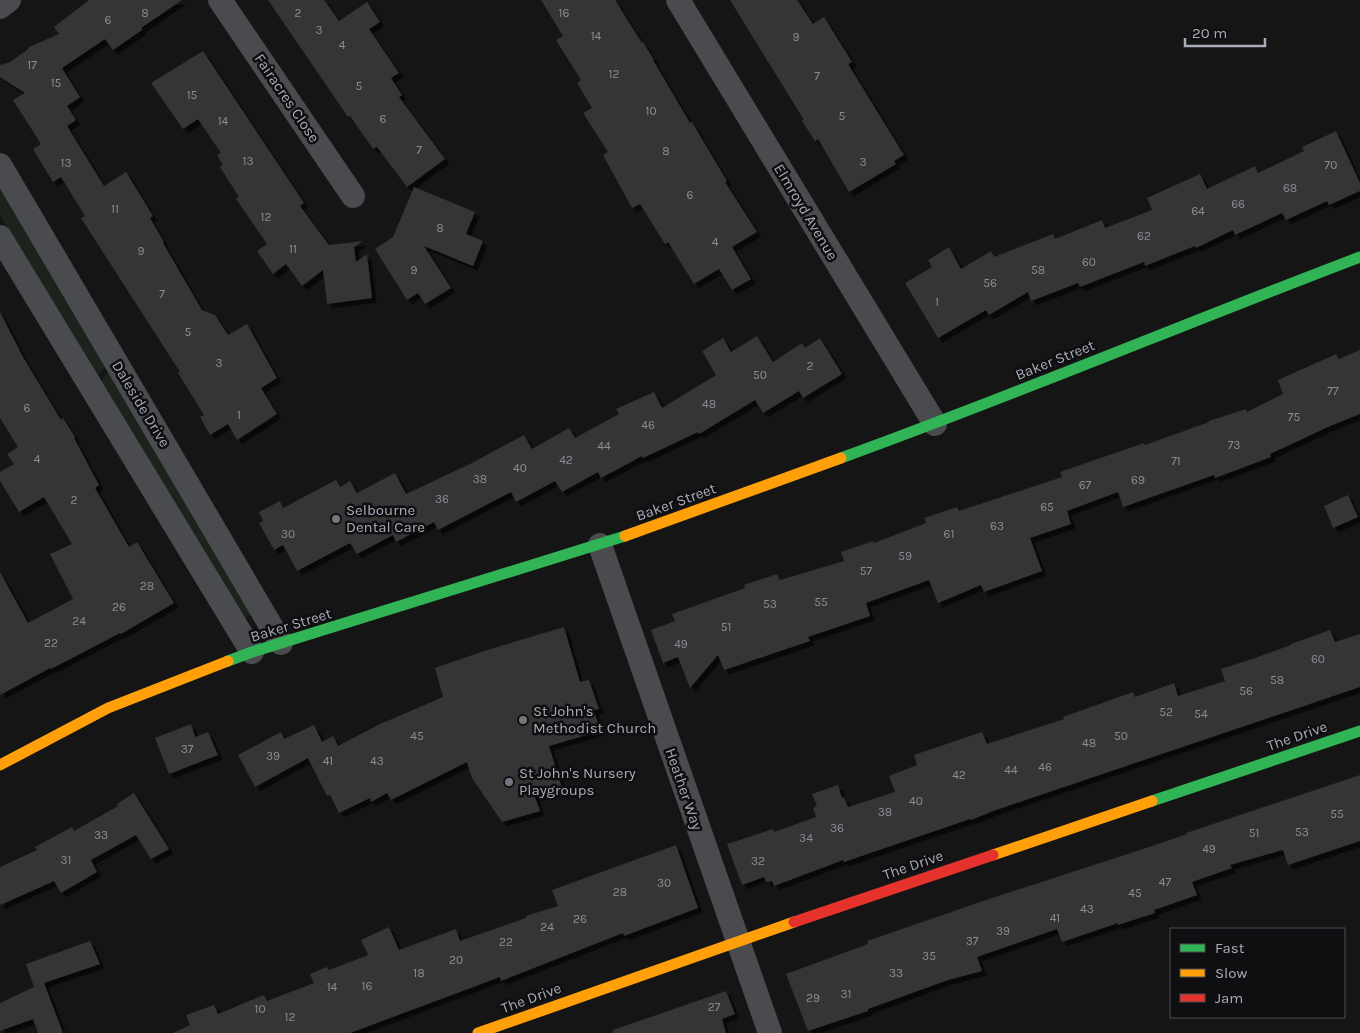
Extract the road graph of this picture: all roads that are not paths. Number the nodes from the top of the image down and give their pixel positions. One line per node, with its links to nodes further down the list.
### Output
1 (9, 0): 4 (street)
2 (220, 0): 6 (street, Fairacres Close)
3 (678, 0): 9 (street, Elmroyd Avenue)
4 (0, 7)
5 (0, 166): 11 (street, Daleside Drive)
6 (353, 196)
7 (0, 237): 12 (street)
8 (1360, 257): 9 (street, Baker Street)
9 (934, 424): 10 (street, Baker Street)
10 (600, 546): 11 (street, Baker Street); 15 (street, Heather Way)
11 (280, 644): 12 (street, Baker Street)
12 (252, 652): 14 (street, Baker Street)
13 (1360, 731): 15 (street, The Drive)
14 (0, 765)
15 (737, 941): 16 (street, The Drive); 17 (street, Heather Way)
16 (478, 1033)
17 (770, 1033)

